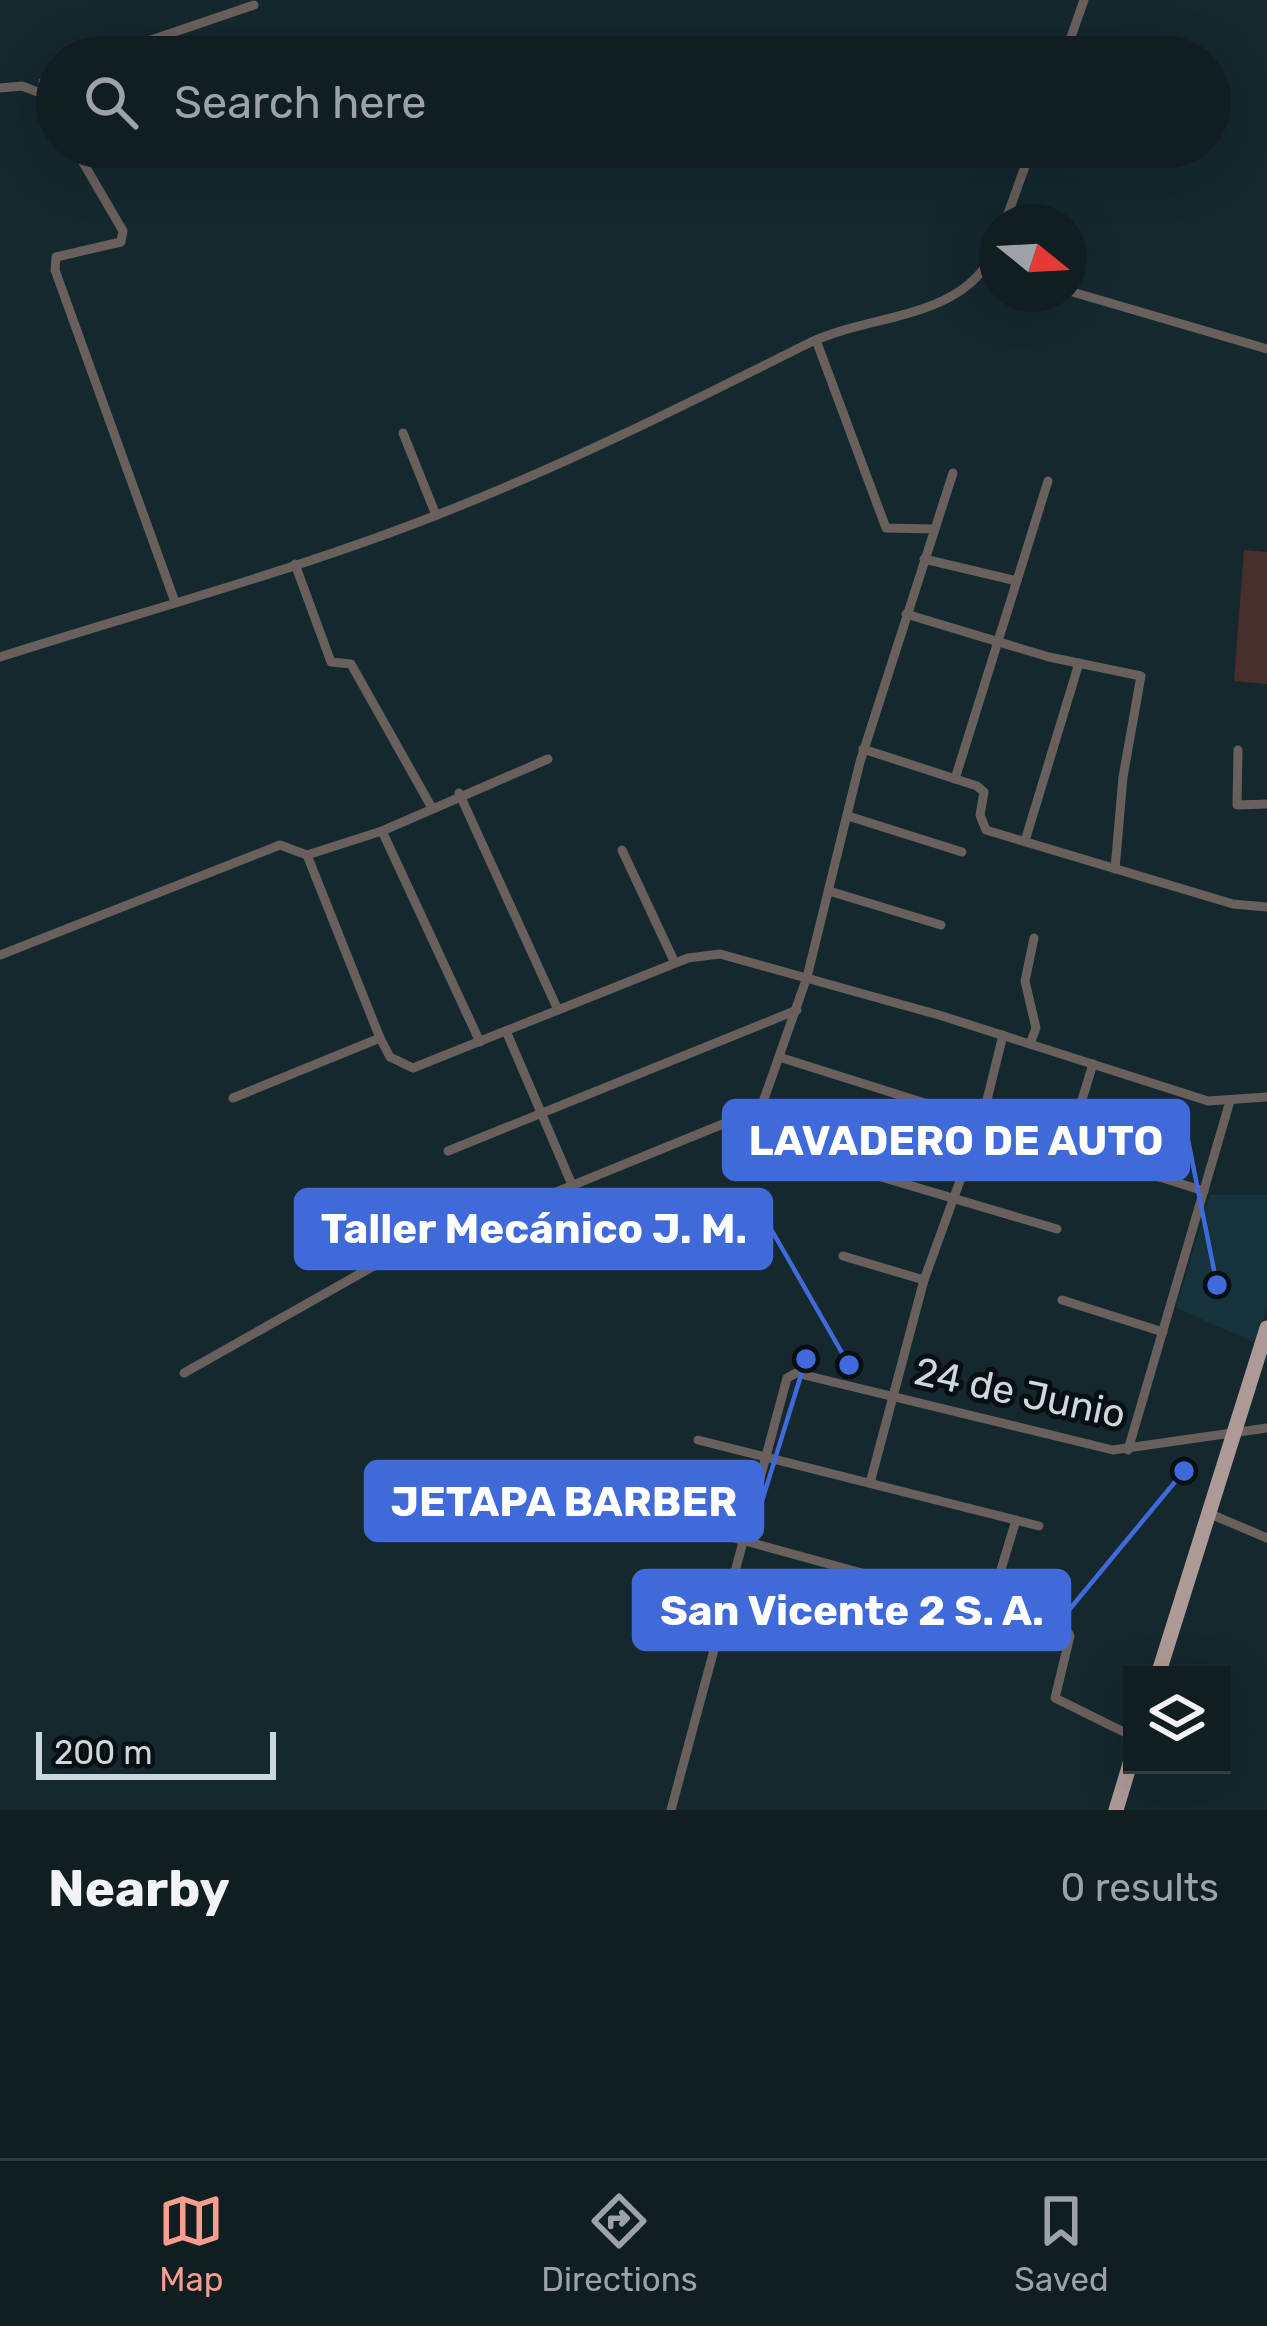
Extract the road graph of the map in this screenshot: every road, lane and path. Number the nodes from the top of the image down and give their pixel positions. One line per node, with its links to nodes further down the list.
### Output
1 (1084, 0): 4 (street)
2 (254, 5): 3 (street)
3 (163, 36)
4 (1071, 36)
5 (0, 88): 6 (street)
6 (36, 91)
7 (86, 168): 22 (street)
8 (1024, 168): 9 (street)
9 (1011, 204)
10 (979, 279): 12 (street)
11 (1087, 296): 13 (street)
12 (816, 340): 17 (street); 18 (street)
13 (1267, 350)
14 (403, 433): 17 (street)
15 (953, 473): 18 (street)
16 (1048, 481): 21 (street)
17 (436, 515): 20 (street)
18 (934, 529): 19 (street)
19 (924, 560): 21 (street); 23 (street)
20 (295, 564): 22 (street); 33 (street)
21 (1017, 581): 24 (street)
22 (175, 602): 25 (street)
23 (906, 614): 24 (street); 27 (street)
24 (998, 642): 26 (street); 30 (street)
25 (0, 657)
26 (1079, 663): 36 (street); 40 (street)
27 (863, 749): 30 (street); 34 (street)
28 (1238, 750): 32 (street)
29 (548, 759): 31 (street)
30 (955, 778): 36 (street)
31 (459, 793): 33 (street); 48 (street)
32 (1267, 804)
33 (432, 808): 35 (street)
34 (848, 816): 38 (street); 41 (street)
35 (382, 831): 39 (street); 53 (street)
36 (1024, 842): 40 (street)
37 (622, 850): 46 (street)
38 (962, 852)
39 (307, 855): 45 (street); 52 (street)
40 (1115, 868): 42 (street)
41 (829, 891): 43 (street); 47 (street)
42 (1267, 907)
43 (941, 925)
44 (1034, 938): 54 (street)
45 (0, 955)
46 (675, 964): 47 (street); 48 (street)
47 (807, 977): 49 (street); 51 (street)
48 (558, 1010): 50 (street)
49 (797, 1010): 55 (street); 61 (street)
50 (506, 1031): 53 (street); 61 (street)
51 (1003, 1035): 54 (street); 62 (street)
52 (380, 1038): 53 (street); 58 (street)
53 (480, 1042)
54 (1030, 1044): 56 (street)
55 (779, 1057): 60 (street); 62 (street)
56 (1093, 1064): 59 (street); 63 (street)
57 (1267, 1097): 59 (street)
58 (233, 1098)
59 (1230, 1101): 66 (street)
60 (763, 1102): 65 (street); 67 (street)
61 (541, 1110): 64 (street); 65 (street)
62 (982, 1121): 63 (street); 67 (street)
63 (1066, 1148): 66 (street)
64 (448, 1151)
65 (573, 1187): 74 (street)
66 (1204, 1191): 73 (street)
67 (952, 1198): 68 (street); 70 (street)
68 (1057, 1229)
69 (842, 1256): 70 (street)
70 (925, 1280): 75 (street)
71 (1062, 1300): 73 (street)
72 (1267, 1328): 77 (main road)
73 (1163, 1332): 79 (street)
74 (184, 1373)
75 (896, 1397): 79 (street, 24 de Junio); 80 (street, 24 de Junio); 81 (street)
76 (1267, 1428): 77 (street, 24 de Junio)
77 (1233, 1436): 79 (street, 24 de Junio); 82 (main road)
78 (698, 1440): 80 (street)
79 (1128, 1450)
80 (763, 1459): 81 (street); 86 (street)
81 (869, 1483): 83 (street)
82 (1208, 1513): 87 (street); 89 (main road)
83 (1016, 1520): 84 (street); 88 (street)
84 (1039, 1526)
85 (590, 1528): 86 (street)
86 (742, 1537): 88 (street); 92 (street)
87 (1267, 1538)
88 (989, 1610): 90 (street)
89 (1161, 1666)
90 (1123, 1732)
91 (1127, 1774): 93 (main road)
92 (671, 1810)
93 (1116, 1810)

